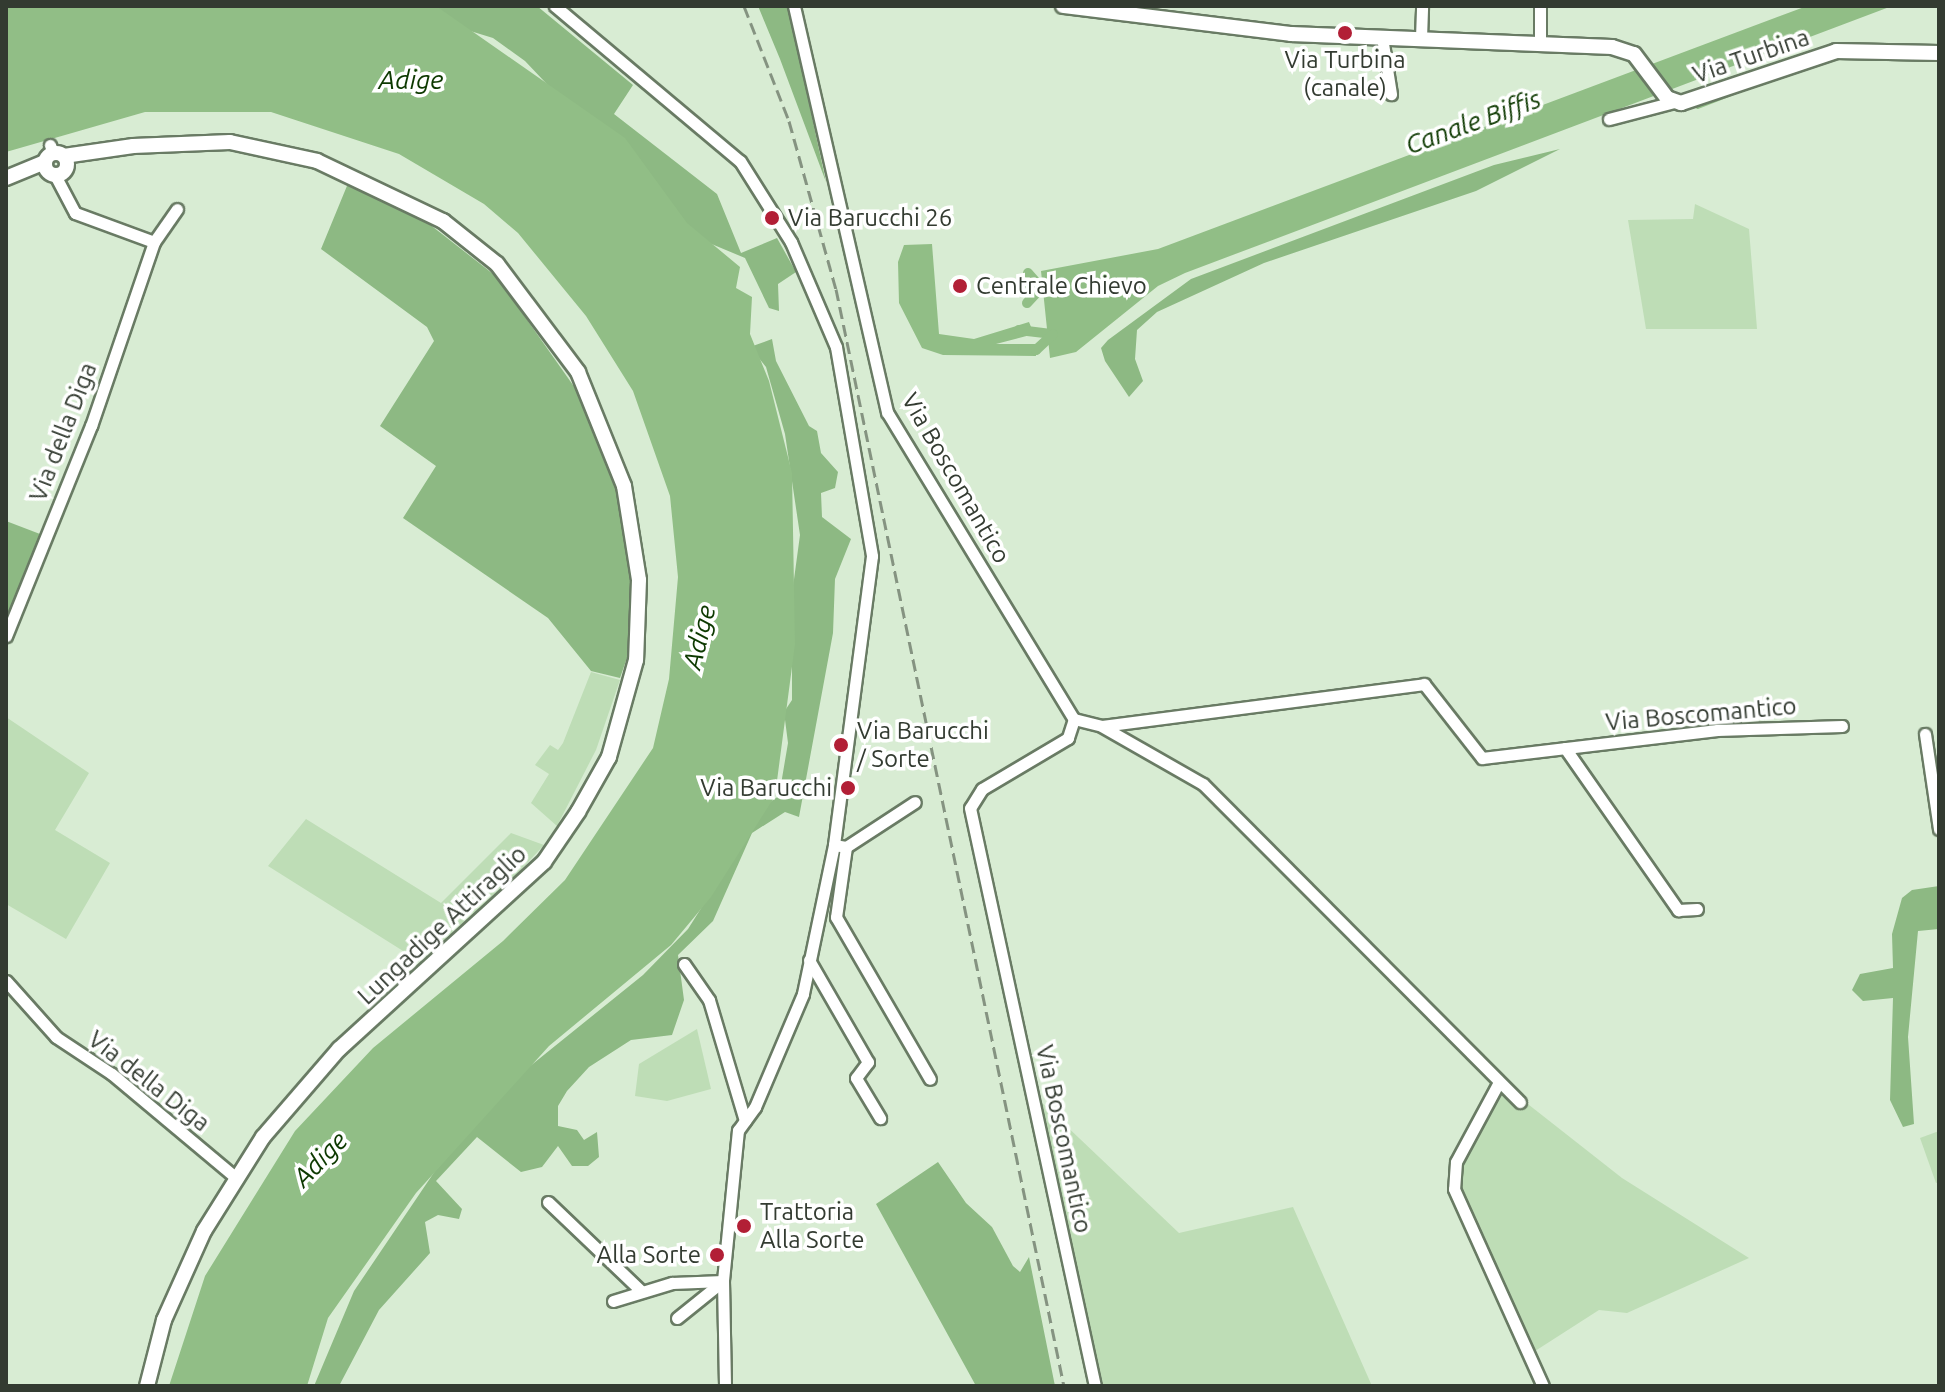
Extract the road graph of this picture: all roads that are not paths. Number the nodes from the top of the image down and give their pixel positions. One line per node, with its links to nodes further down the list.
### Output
1 (555, 6): 25 (street)
2 (794, 6): 18 (street, Via Boscomantico)
3 (1063, 6): 6 (street, Via Turbina)
4 (1422, 6): 7 (street)
5 (1540, 6): 8 (street)
6 (1382, 37): 7 (street, Via Turbina); 10 (street)
7 (1421, 38): 8 (street, Via Turbina)
8 (1540, 41): 11 (street, Via Turbina)
9 (1939, 53): 11 (street, Via Turbina)
10 (1391, 94)
11 (1670, 100): 12 (street, Via Turbina)
12 (1609, 119)
13 (57, 165): 14 (street, Lungadige Attiraglio); 16 (street); 35 (street, Lungadige Attiraglio)
14 (6, 178)
15 (177, 209): 16 (street, Via della Diga)
16 (154, 242): 17 (street, Via della Diga)
17 (6, 636)
18 (1074, 719): 19 (street, Via Boscomantico); 43 (street, Via Boscomantico)
19 (1102, 726): 22 (street, Via Boscomantico); 31 (street, Via Boscomantico)
20 (1842, 726): 22 (street, Via Boscomantico)
21 (1925, 734): 24 (street)
22 (1565, 748): 26 (street)
23 (915, 802): 25 (street)
24 (1939, 829)
25 (840, 846): 27 (street); 30 (street)
26 (1697, 909)
27 (809, 960): 33 (street); 34 (street)
28 (684, 964): 34 (street)
29 (6, 981): 35 (street, Via della Diga)
30 (930, 1079)
31 (1499, 1082): 32 (street, Via Boscomantico); 44 (street)
32 (1520, 1102)
33 (880, 1118)
34 (745, 1121): 37 (street)
35 (235, 1177): 41 (street, Lungadige Attiraglio)
36 (548, 1202): 38 (street)
37 (723, 1281): 38 (street); 40 (street); 42 (street)
38 (641, 1291): 39 (street)
39 (613, 1301)
40 (677, 1318)
41 (147, 1386)
42 (725, 1386)
43 (1095, 1386)
44 (1543, 1386)

